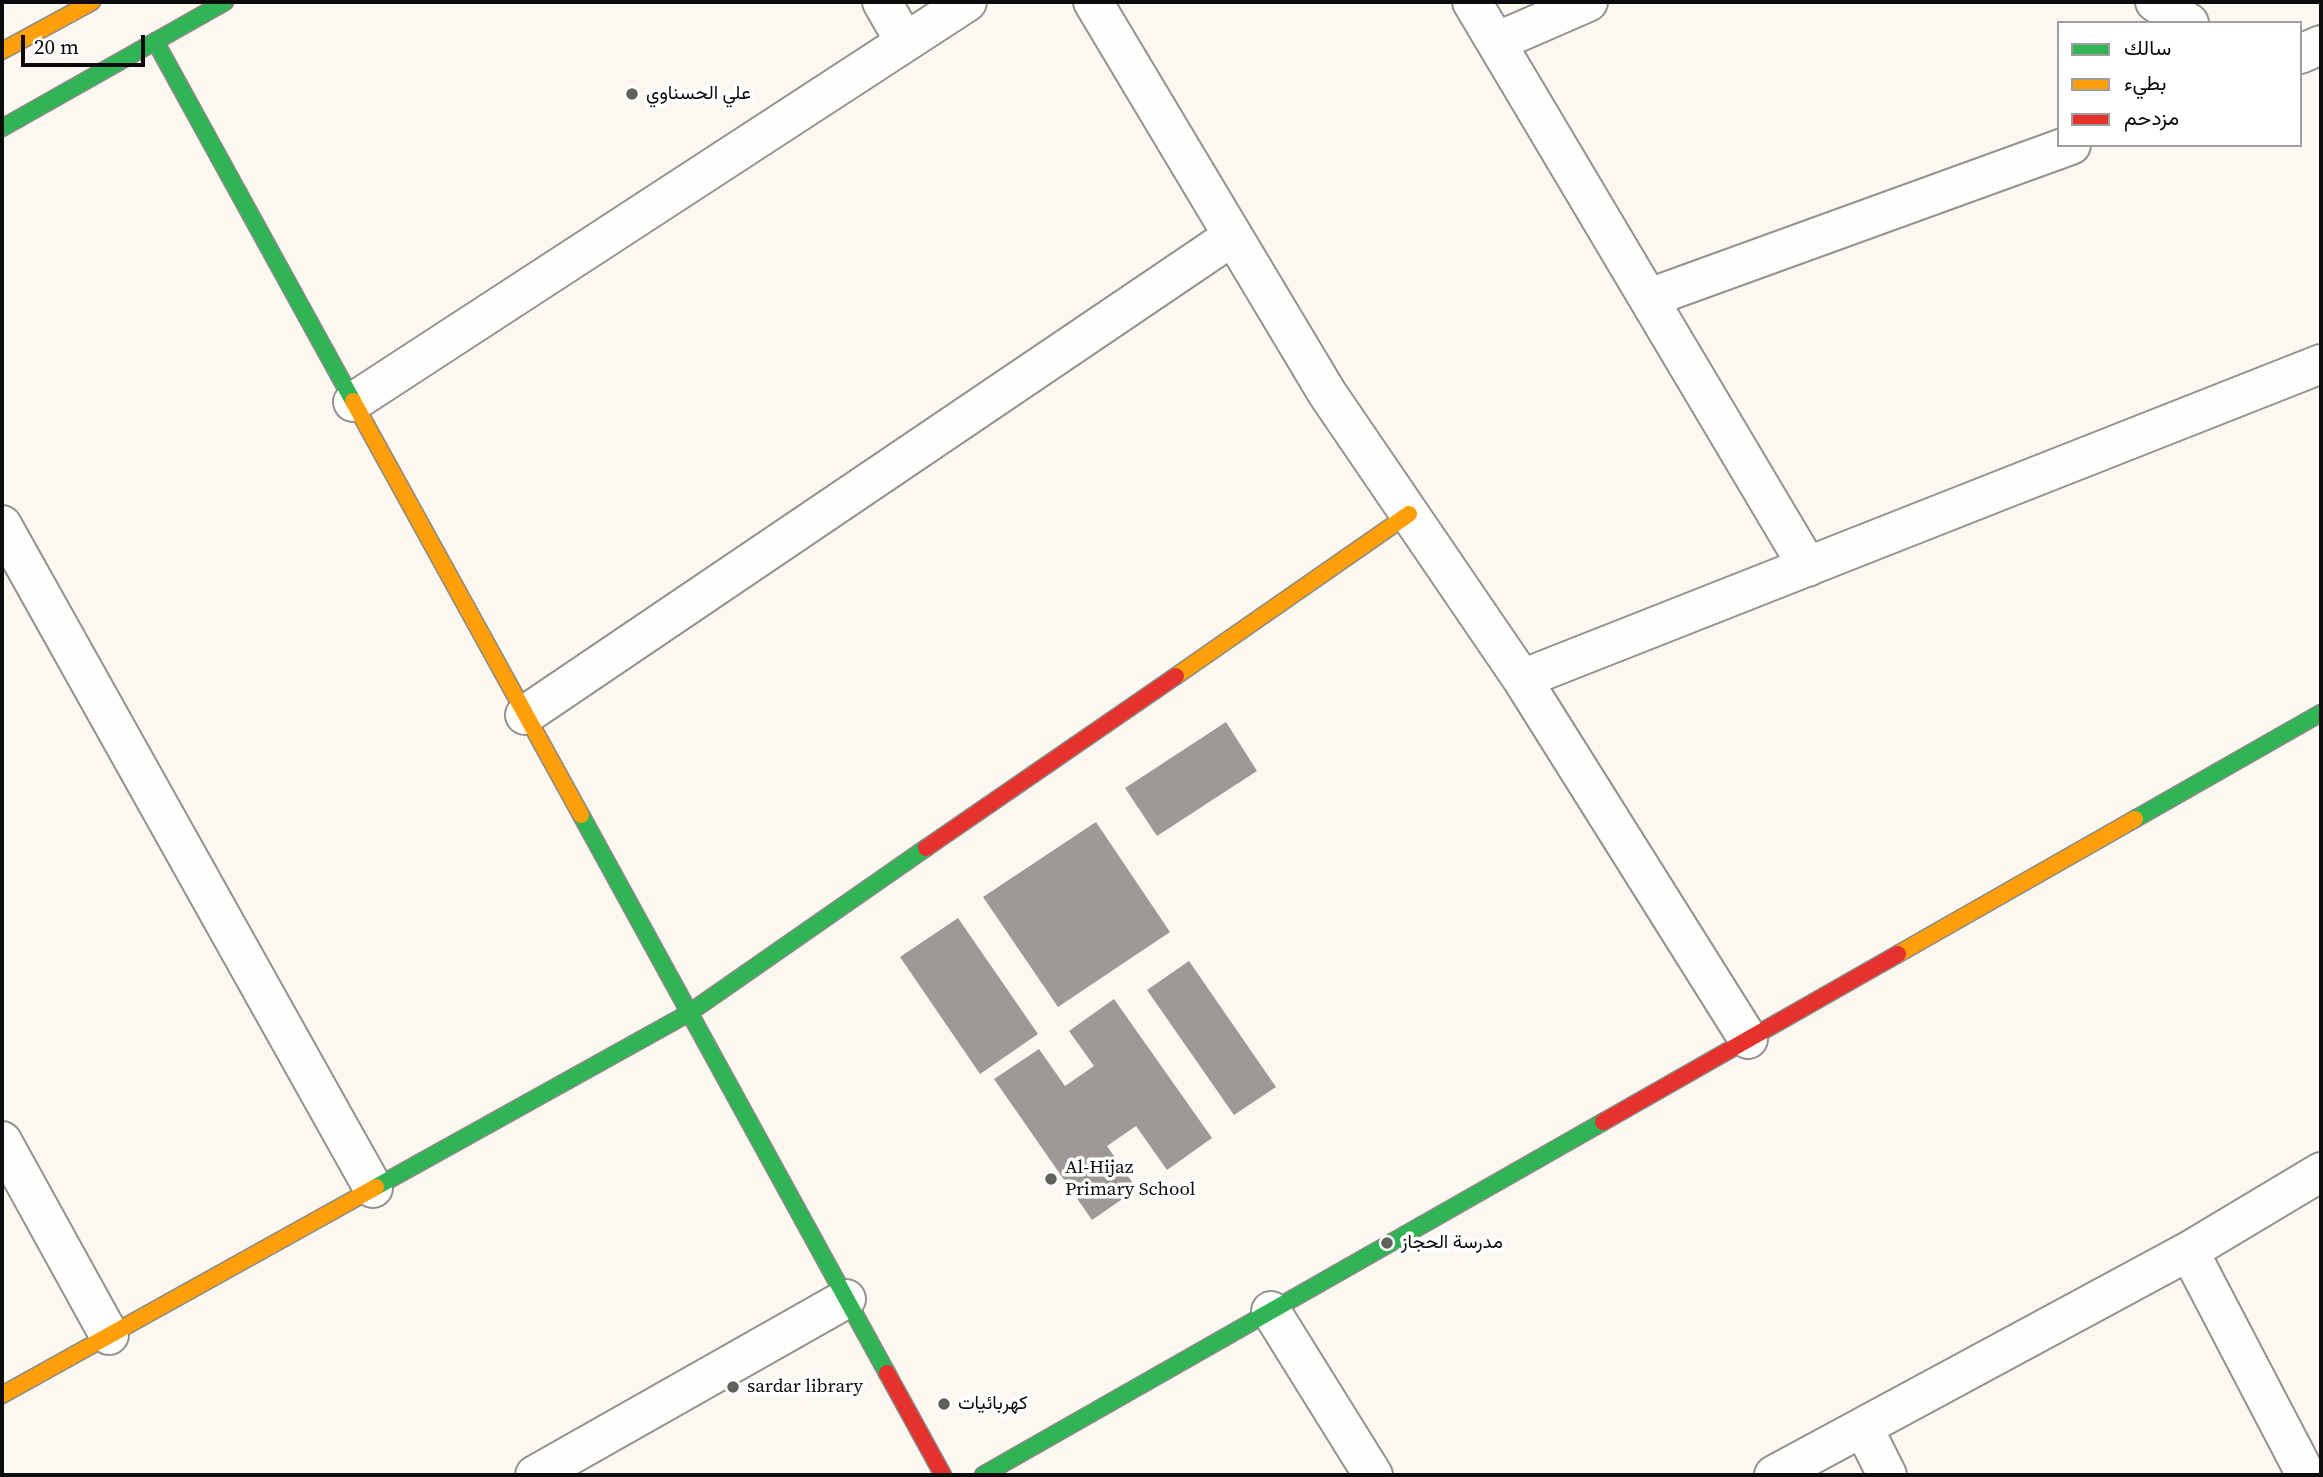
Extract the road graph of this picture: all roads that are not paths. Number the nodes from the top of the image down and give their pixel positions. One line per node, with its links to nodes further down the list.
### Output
1 (92, 2): 14 (street)
2 (225, 2): 10 (street)
3 (881, 2): 11 (street)
4 (967, 2): 11 (street)
5 (1093, 2): 18 (street)
6 (1472, 2): 12 (street)
7 (1588, 2): 12 (street)
8 (2155, 2): 9 (street)
9 (2186, 21)
10 (155, 41): 16 (street); 21 (street)
11 (905, 42): 21 (street)
12 (1496, 42): 19 (street)
13 (2321, 46): 15 (street)
14 (2, 51)
15 (2302, 53)
16 (2, 128)
17 (2065, 147): 19 (street)
18 (1233, 236): 22 (street); 27 (street)
19 (1649, 298): 24 (street)
20 (2321, 364): 24 (street)
21 (353, 402): 27 (street)
22 (1409, 514): 25 (street); 28 (street)
23 (2, 525): 32 (street)
24 (1808, 566): 25 (street)
25 (1522, 679): 29 (street)
26 (2321, 714): 29 (street)
27 (525, 715): 28 (street)
28 (689, 1013): 32 (street); 34 (street)
29 (1748, 1039): 35 (street)
30 (2, 1141): 36 (street)
31 (2321, 1172): 33 (street)
32 (373, 1188): 36 (street)
33 (2189, 1251): 38 (street); 45 (street)
34 (846, 1298): 39 (street); 40 (street)
35 (1271, 1311): 41 (street); 42 (street)
36 (109, 1335): 37 (street)
37 (2, 1395)
38 (1863, 1427): 43 (street); 44 (street)
39 (543, 1473)
40 (943, 1475)
41 (983, 1475)
42 (1373, 1475)
43 (1774, 1475)
44 (1887, 1475)
45 (2306, 1475)

